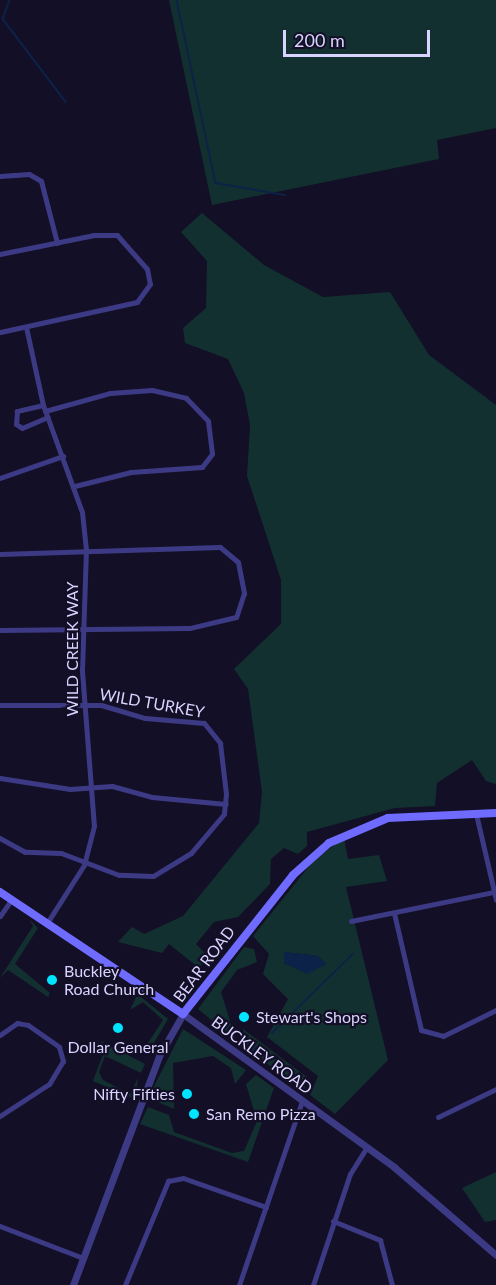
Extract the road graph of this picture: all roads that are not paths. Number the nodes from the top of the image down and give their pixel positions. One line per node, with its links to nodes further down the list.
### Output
1 (0, 176): 2 (street)
2 (57, 243): 3 (street); 4 (street)
3 (0, 254)
4 (26, 327): 5 (street); 6 (street, WILD CREEK WAY)
5 (0, 332)
6 (46, 411): 6 (street); 7 (street, WILD CREEK WAY); 9 (street)
7 (63, 456): 8 (street); 9 (street, WILD CREEK WAY)
8 (0, 478)
9 (75, 486): 10 (street, WILD CREEK WAY)
10 (86, 549): 11 (street); 13 (street, WILD CREEK WAY); 13 (street)
11 (0, 554)
12 (0, 630): 13 (street)
13 (84, 630): 15 (street, WILD CREEK WAY)
14 (0, 705): 15 (street)
15 (84, 706): 17 (street, WILD CREEK WAY); 18 (street, WILD TURKEY)
16 (0, 778): 17 (street)
17 (92, 787): 18 (street); 22 (street, WILD CREEK WAY)
18 (226, 804): 22 (street)
19 (496, 813): 20 (main road, BEAR ROAD)
20 (476, 814): 24 (street); 32 (main road, BEAR ROAD)
21 (0, 838): 22 (street)
22 (85, 861): 30 (street, WILD CREEK WAY)
23 (0, 892): 25 (main road, BUCKLEY ROAD)
24 (494, 892): 26 (street); 27 (street)
25 (11, 900): 28 (street); 30 (main road, BUCKLEY ROAD)
26 (496, 900)
27 (394, 913): 29 (street); 31 (street)
28 (0, 916)
29 (351, 921)
30 (47, 923): 32 (main road, BUCKLEY ROAD)
31 (496, 1010)
32 (183, 1014): 35 (street, BUCKLEY ROAD); 43 (street, BEAR ROAD)
33 (0, 1035): 36 (street)
34 (496, 1089): 37 (street)
35 (302, 1101): 38 (street, BUCKLEY ROAD); 39 (street)
36 (0, 1116)
37 (438, 1117)
38 (367, 1147): 40 (street); 42 (street, BUCKLEY ROAD)
39 (266, 1207): 45 (street); 46 (street)
40 (333, 1221): 47 (street); 48 (street)
41 (0, 1226): 43 (street)
42 (496, 1255)
43 (83, 1258): 44 (street, BEAR ROAD)
44 (73, 1285)
45 (125, 1285)
46 (239, 1285)
47 (313, 1285)
48 (392, 1285)

